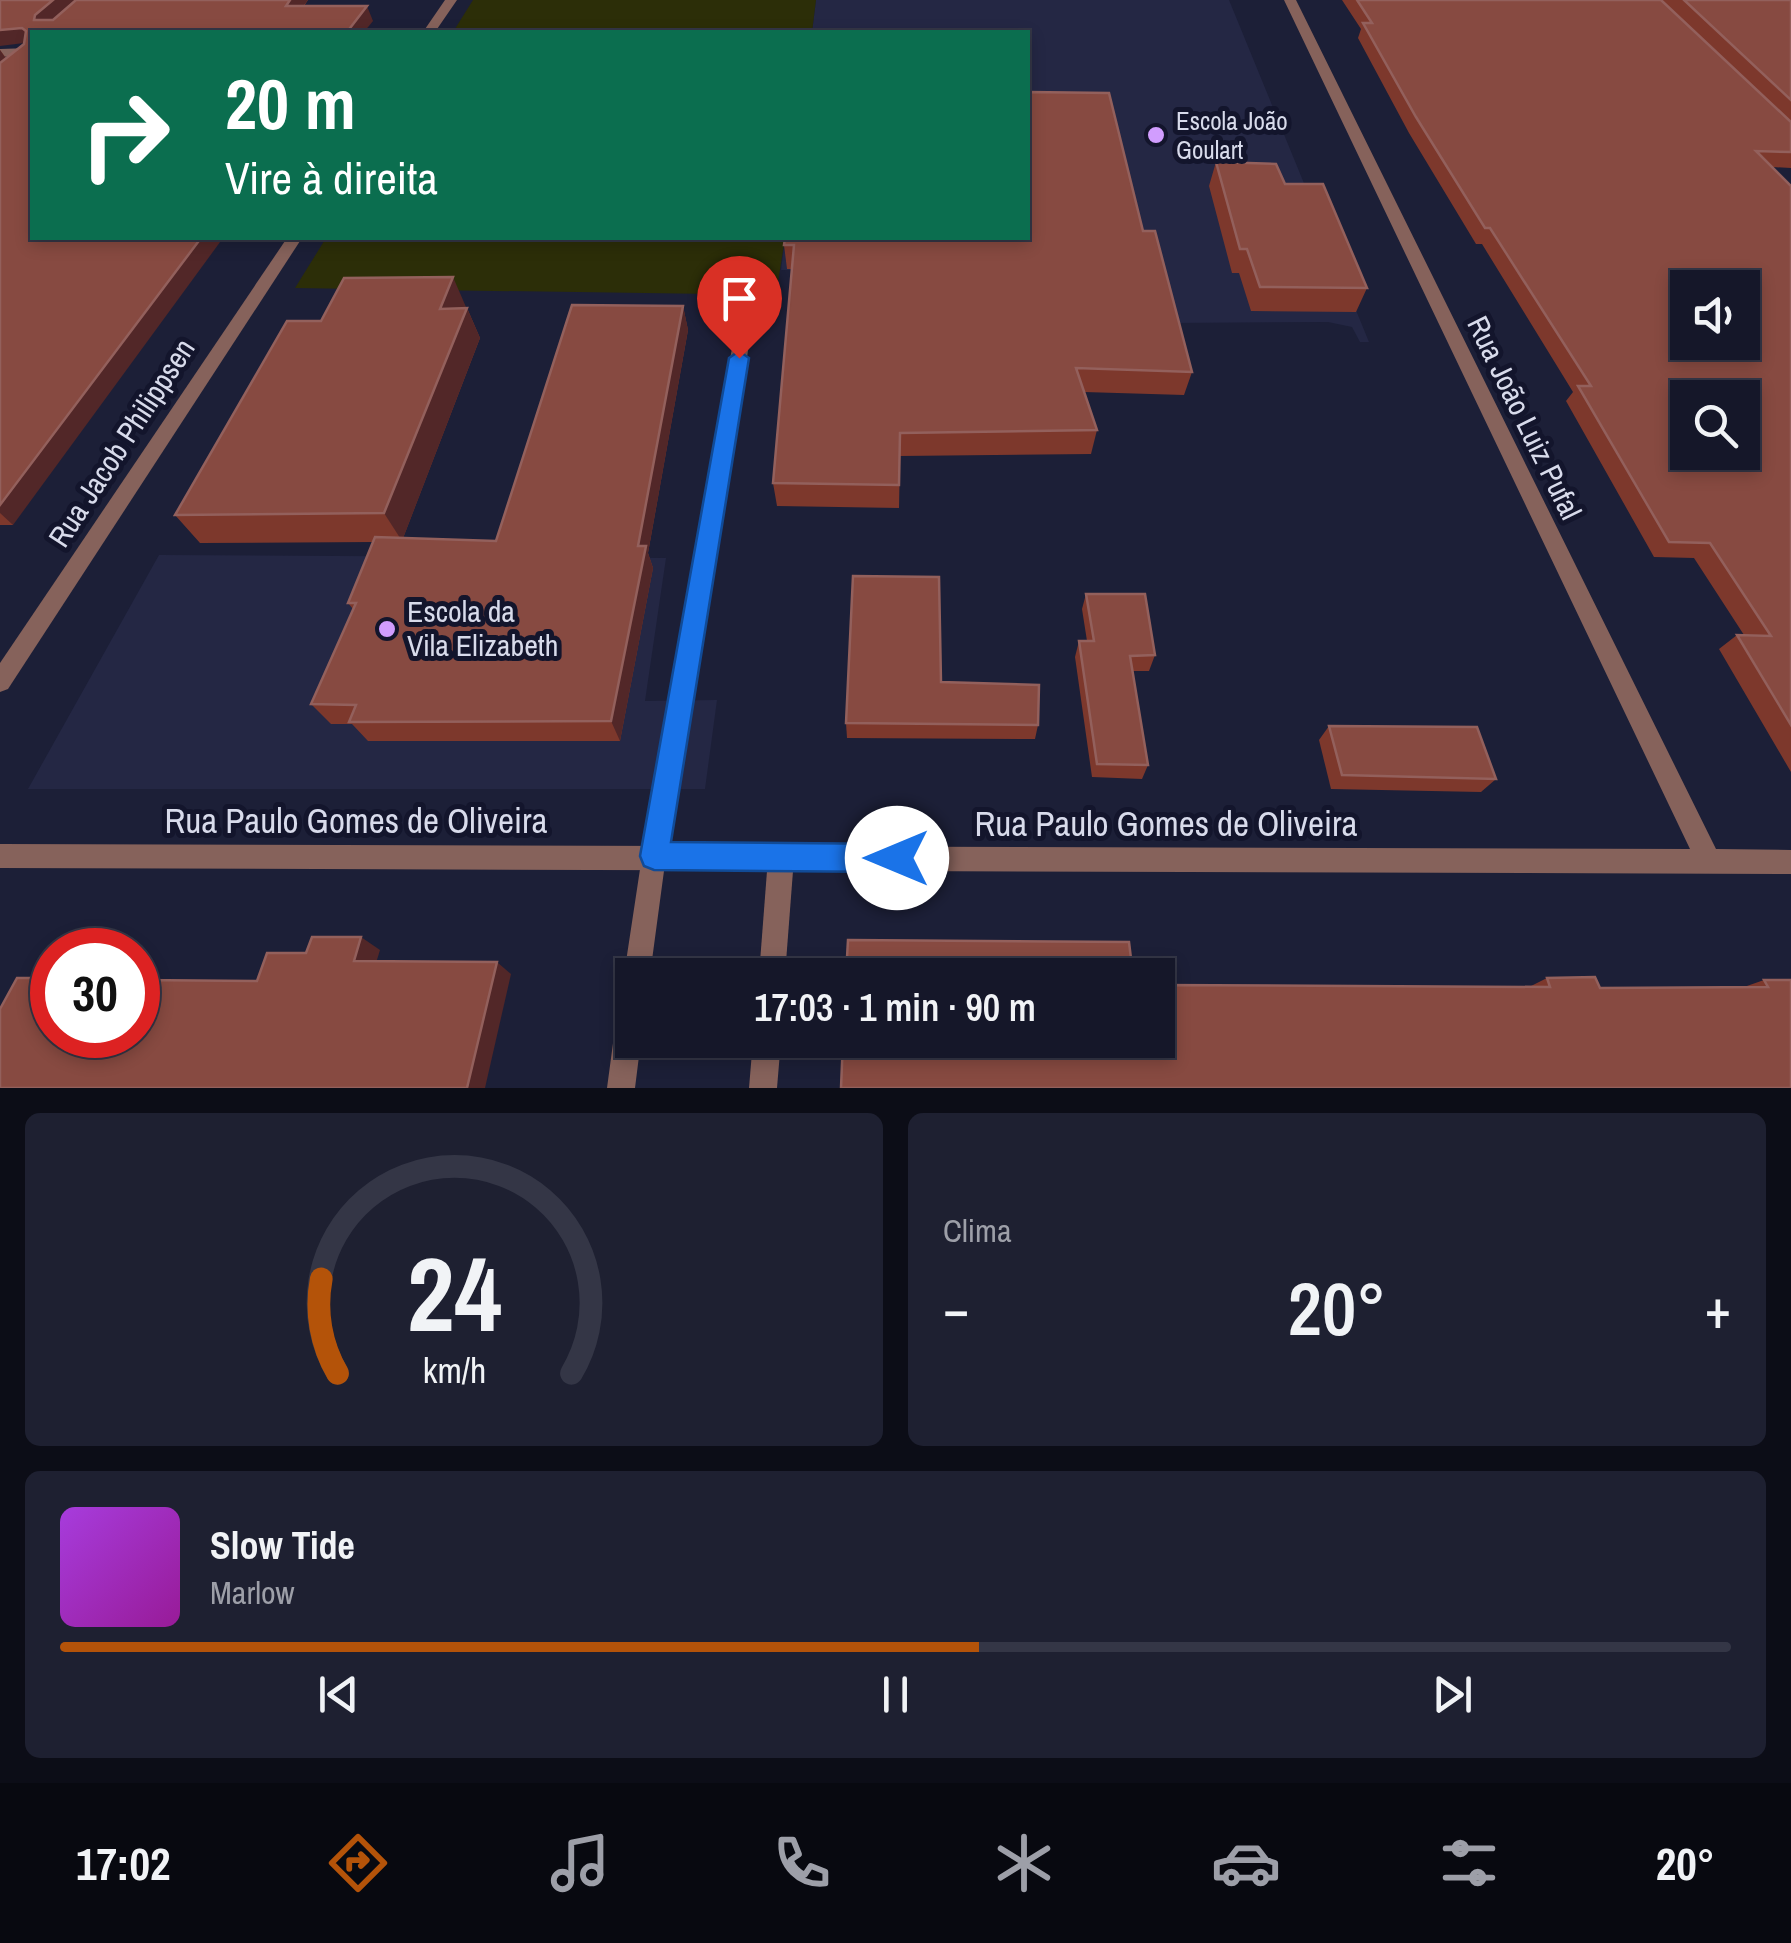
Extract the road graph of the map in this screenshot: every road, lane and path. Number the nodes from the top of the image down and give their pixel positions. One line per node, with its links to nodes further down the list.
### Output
1 (451, 0): 3 (street)
2 (1290, 0): 14 (street, Rua João Luiz Pufal)
3 (430, 30)
4 (30, 51): 6 (street)
5 (30, 52): 7 (street)
6 (0, 53)
7 (10, 70)
8 (293, 240): 10 (street, Rua Jacob Philippsen)
9 (746, 320): 12 (street)
10 (0, 682)
11 (0, 856): 12 (street, Rua Paulo Gomes de Oliveira)
12 (654, 856): 13 (street, Rua Paulo Gomes de Oliveira); 16 (street)
13 (781, 858): 14 (street, Rua Paulo Gomes de Oliveira); 17 (street)
14 (1708, 860): 15 (street, Rua Paulo Gomes de Oliveira)
15 (1791, 862)
16 (639, 958)
17 (773, 958)
18 (624, 1058): 20 (street)
19 (766, 1058): 21 (street)
20 (620, 1088)
21 (763, 1088)

